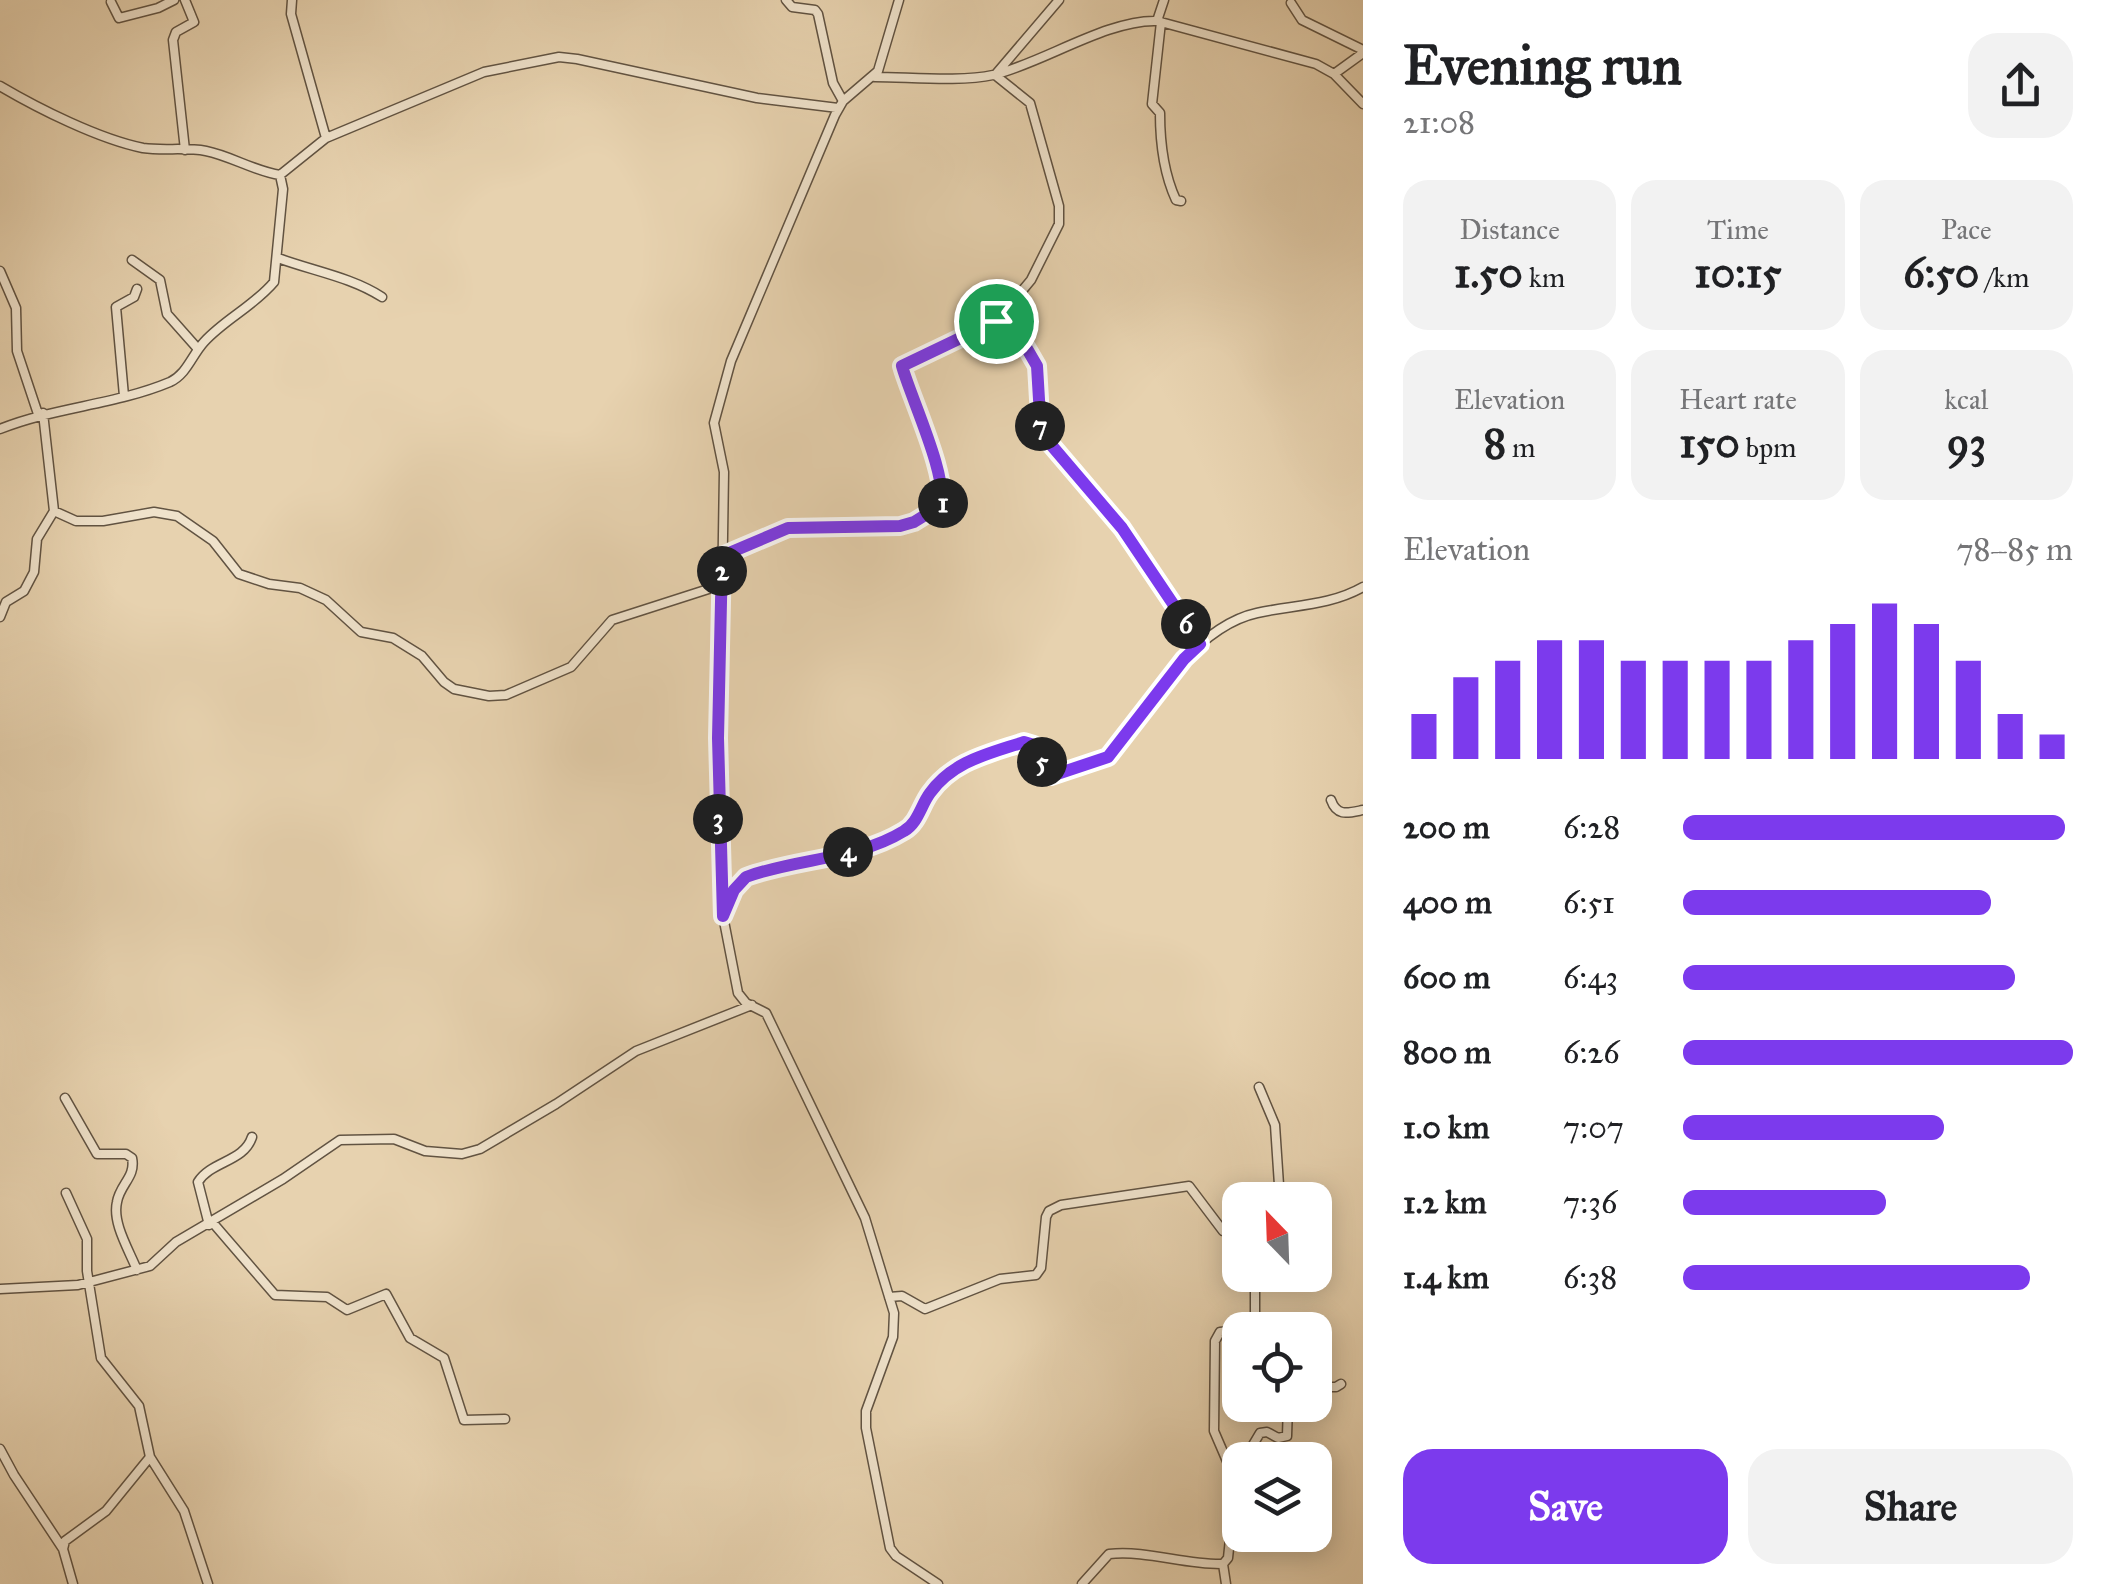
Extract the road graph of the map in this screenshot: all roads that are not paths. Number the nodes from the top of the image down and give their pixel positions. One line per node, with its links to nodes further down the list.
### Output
1 (174, 0): 8 (street)
2 (186, 0): 19 (street)
3 (292, 0): 18 (street)
4 (786, 0): 17 (street)
5 (899, 0): 14 (street)
6 (1059, 0): 13 (street)
7 (1164, 0): 10 (street)
8 (111, 2)
9 (1291, 2): 11 (street)
10 (1159, 21): 12 (street); 13 (street); 21 (street)
11 (1363, 52): 12 (street)
12 (1334, 74): 16 (street)
13 (995, 75): 14 (street); 27 (street)
14 (874, 77): 17 (street)
15 (0, 86): 19 (street)
16 (1363, 104)
17 (841, 105): 18 (street); 33 (street)
18 (326, 138): 20 (street)
19 (186, 150): 20 (street)
20 (280, 175): 22 (street)
21 (1181, 201)
22 (278, 258): 26 (street); 28 (street)
23 (132, 260): 28 (street)
24 (0, 271): 30 (street)
25 (137, 290): 29 (street)
26 (382, 297)
27 (996, 321): 33 (street); 38 (street)
28 (198, 349): 29 (street)
29 (124, 396): 30 (street)
30 (41, 414): 31 (street); 32 (street)
31 (0, 429)
32 (54, 511): 34 (street); 36 (street)
33 (722, 556): 34 (street)
34 (721, 584): 41 (street)
35 (1363, 587): 38 (street)
36 (3, 601): 37 (street)
37 (0, 617)
38 (1200, 644): 41 (street)
39 (1332, 800): 40 (street)
40 (1363, 810)
41 (723, 916): 42 (street)
42 (752, 1005): 48 (street); 54 (street)
43 (1259, 1088): 46 (street)
44 (65, 1098): 50 (street)
45 (252, 1138): 48 (street)
46 (1279, 1182)
47 (66, 1193): 52 (street)
48 (211, 1224): 50 (street); 58 (street)
49 (1222, 1230): 54 (street)
50 (137, 1270): 52 (street)
51 (0, 1278): 53 (street)
52 (88, 1284): 53 (street); 63 (street)
53 (3, 1289)
54 (890, 1298): 69 (street)
55 (1222, 1332): 62 (street)
56 (1341, 1384): 57 (street)
57 (1332, 1388)
58 (505, 1419)
59 (1288, 1422): 60 (street)
60 (1255, 1442)
61 (0, 1449): 64 (street)
62 (1222, 1451)
63 (150, 1457): 64 (street); 68 (street)
64 (63, 1549): 67 (street)
65 (1229, 1552): 66 (street)
66 (1223, 1564): 70 (street); 71 (street)
67 (73, 1584)
68 (208, 1584)
69 (938, 1584)
70 (1082, 1584)
71 (1226, 1584)

